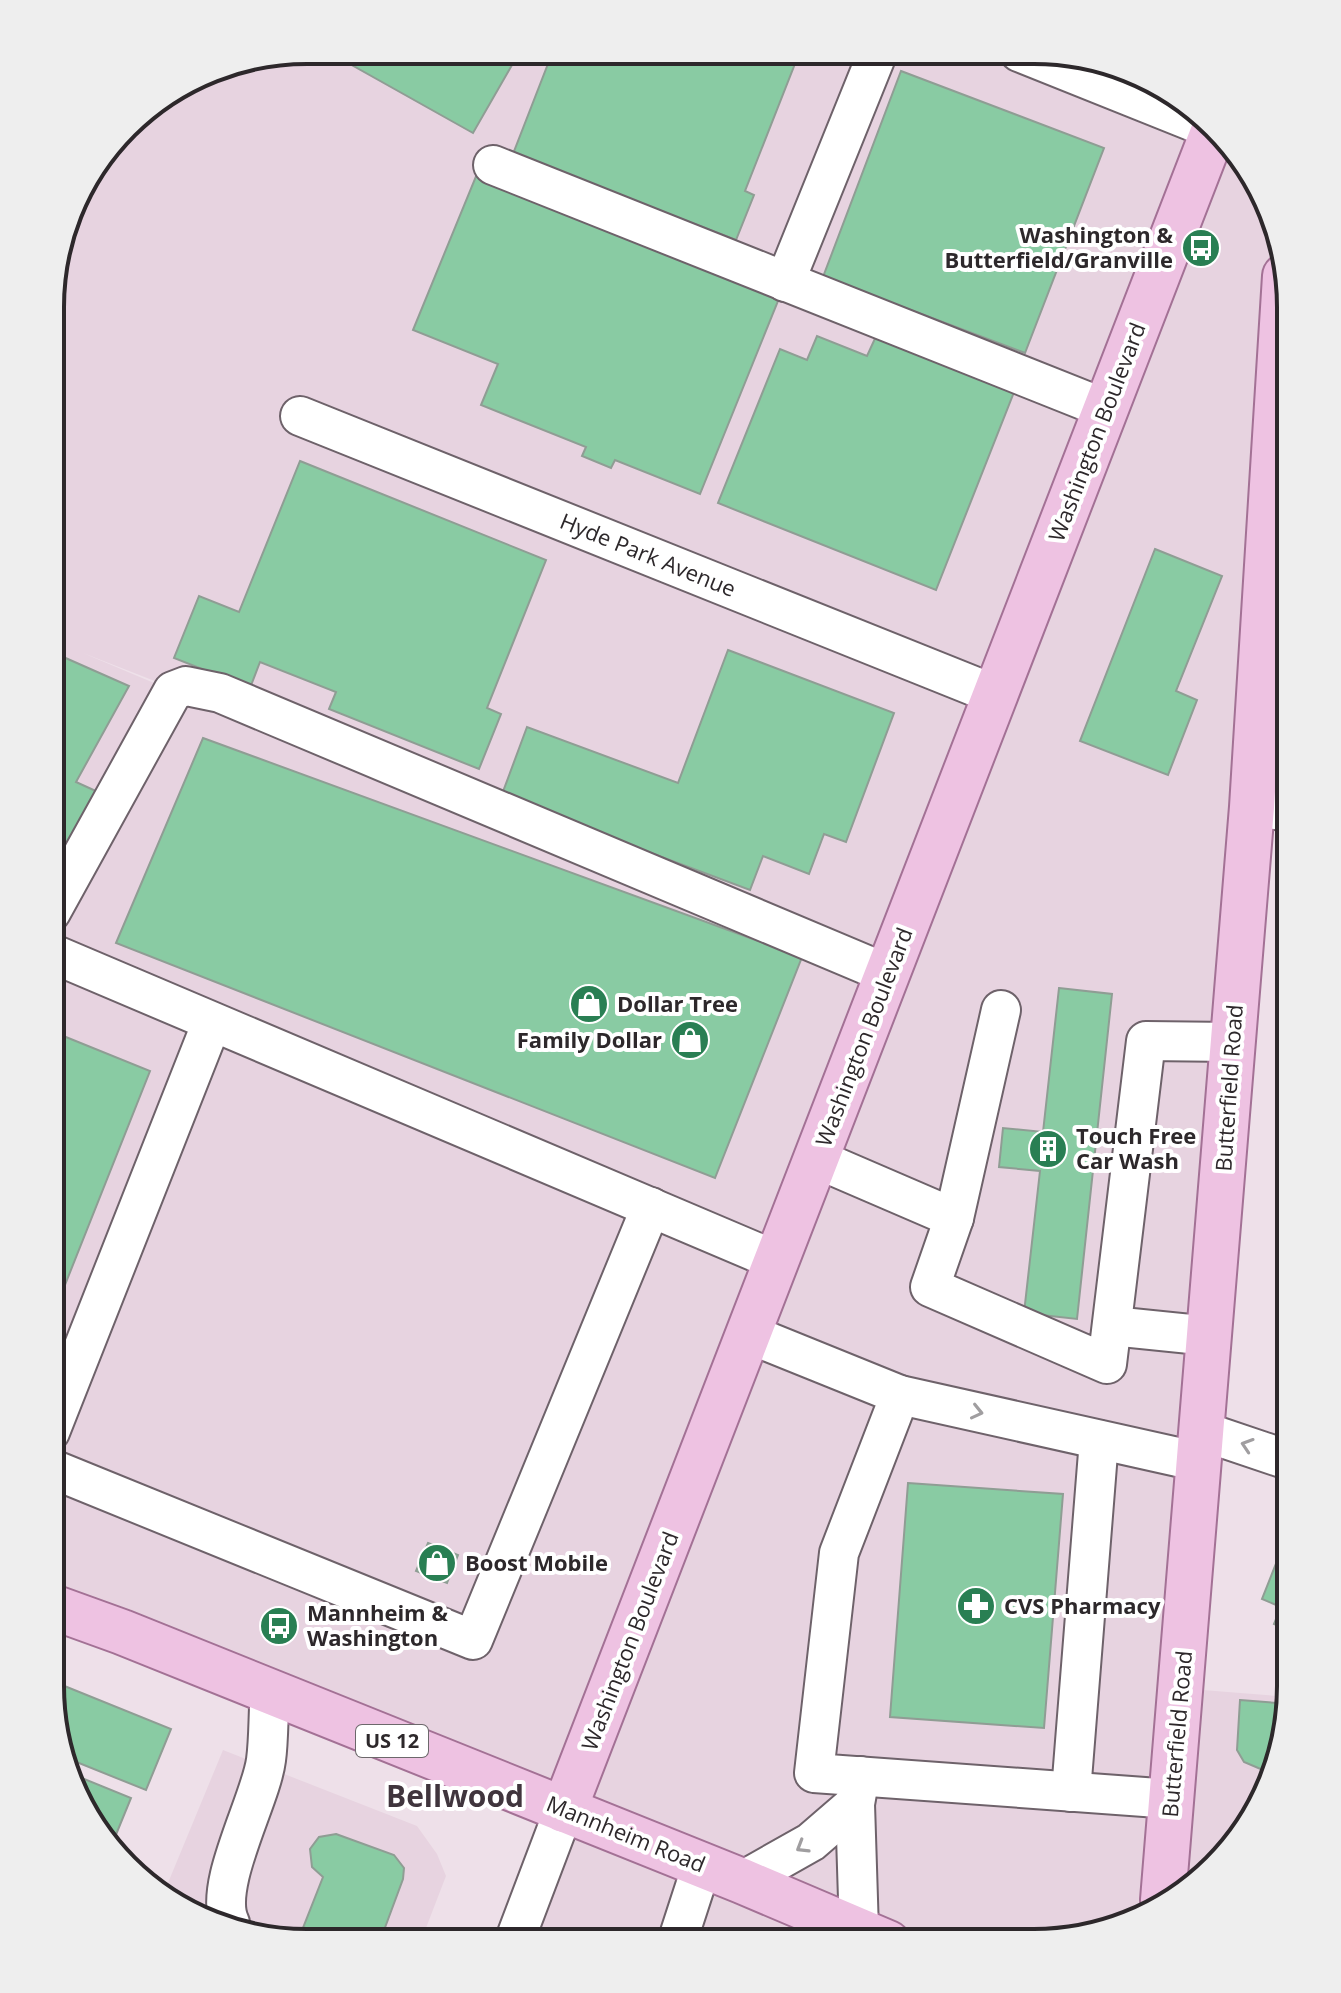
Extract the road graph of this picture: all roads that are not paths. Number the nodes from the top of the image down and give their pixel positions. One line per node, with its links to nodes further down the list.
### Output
1 (873, 64): 6 (street)
2 (1051, 65): 3 (street)
3 (1191, 122)
4 (1208, 137): 7 (main road, Washington Boulevard)
5 (493, 165): 6 (street)
6 (785, 282): 7 (street)
7 (1106, 409): 10 (main road, Washington Boulevard)
8 (300, 416): 10 (street, Hyde Park Avenue)
9 (1277, 588): 11 (main road, Butterfield Road)
10 (996, 695): 14 (main road, Washington Boulevard)
11 (1271, 809): 17 (main road, Butterfield Road)
12 (64, 888): 14 (street)
13 (64, 959): 16 (street)
14 (888, 974): 18 (main road, Washington Boulevard)
15 (1001, 1010): 20 (street)
16 (212, 1022): 19 (street); 26 (street)
17 (1233, 1042): 22 (street); 24 (main road, Butterfield Road)
18 (817, 1159): 20 (street); 21 (main road, Washington Boulevard)
19 (651, 1207): 21 (street); 30 (street)
20 (954, 1218): 22 (street)
21 (777, 1261): 23 (main road, Washington Boulevard)
22 (1112, 1326): 24 (street)
23 (749, 1334): 25 (street); 36 (main road, Washington Boulevard)
24 (1210, 1336): 28 (main road, Butterfield Road)
25 (900, 1395): 27 (street, one-way to 27); 33 (street)
26 (64, 1397)
27 (1099, 1440): 28 (street); 34 (street)
28 (1201, 1446): 29 (street, one-way to 28); 35 (main road, Butterfield Road)
29 (1276, 1459)
30 (64, 1474)
31 (64, 1611): 32 (main road, Mannheim Road / US 12)
32 (270, 1691): 36 (main road, Mannheim Road / US 12); 40 (street)
33 (858, 1790): 34 (street); 38 (street, one-way to 38); 44 (street)
34 (1071, 1792): 35 (street)
35 (1172, 1799): 39 (main road, Butterfield Road)
36 (564, 1810): 37 (main road, Mannheim Road / US 12); 41 (street, Washington Boulevard)
37 (702, 1865): 38 (main road, Mannheim Road / US 12); 42 (street)
38 (742, 1881): 43 (main road, Mannheim Road / US 12)
39 (1164, 1891)
40 (227, 1915)
41 (519, 1929)
42 (681, 1929)
43 (839, 1929)
44 (847, 1929)

